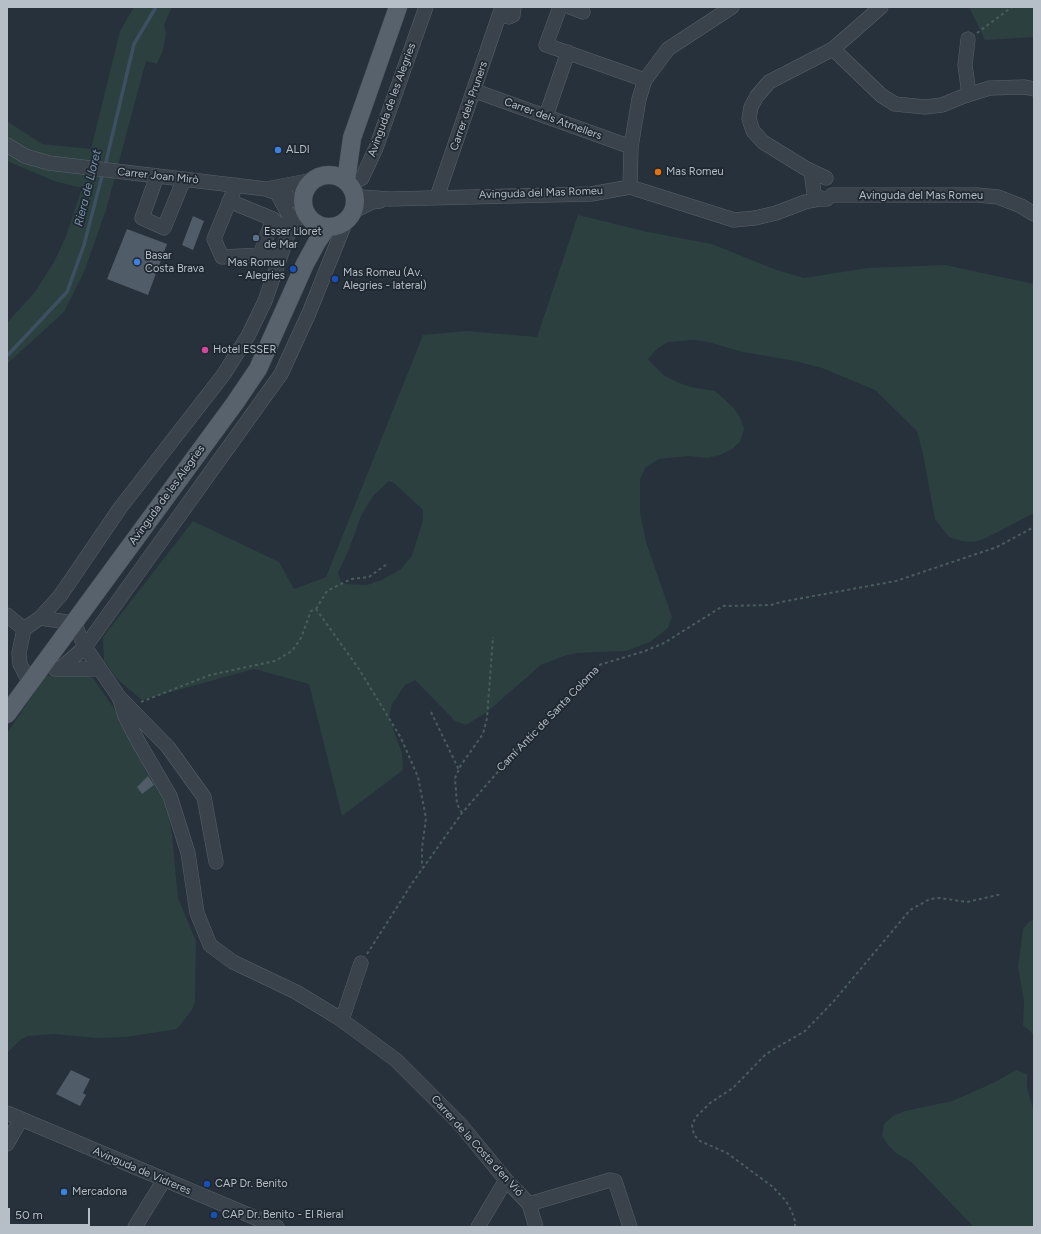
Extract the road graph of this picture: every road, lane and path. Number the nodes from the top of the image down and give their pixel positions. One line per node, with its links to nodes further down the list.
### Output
1 (398, 7): 17 (main road)
2 (426, 7): 24 (street, Avinguda de les Alegries)
3 (514, 7): 8 (street)
4 (560, 7): 11 (street)
5 (732, 7): 12 (street)
6 (881, 7): 10 (street)
7 (1012, 7): 9 (path)
8 (501, 11): 14 (street, Carrer dels Pruners)
9 (968, 39): 15 (street)
10 (832, 49): 15 (street); 27 (street)
11 (568, 52): 12 (street); 16 (street)
12 (645, 80): 19 (street)
13 (1034, 89): 15 (street)
14 (475, 91): 16 (street, Carrer dels Atmellers); 28 (street, Carrer dels Pruners)
15 (970, 94)
16 (546, 116): 19 (street, Carrer dels Atmellers)
17 (352, 138): 21 (main road); 24 (main road)
18 (7, 145): 20 (street, Carrer Joan Mirò)
19 (631, 147): 25 (street)
20 (157, 176): 22 (street, Carrer Joan Mirò); 22 (street)
21 (319, 177): 24 (main road); 26 (street, Carrer Joan Mirò); 33 (main road)
22 (184, 179): 23 (street, Carrer Joan Mirò)
23 (236, 185): 26 (street, Carrer Joan Mirò); 30 (street)
24 (350, 186): 29 (street, Avinguda del Mas Romeu); 34 (main road)
25 (630, 187): 27 (street, Avinguda del Mas Romeu); 28 (street, Avinguda del Mas Romeu)
26 (272, 191): 33 (street, Carrer Joan Mirò); 33 (street)
27 (820, 192): 31 (street, Avinguda del Mas Romeu)
28 (437, 197): 29 (street, Avinguda del Mas Romeu)
29 (390, 199): 34 (street, Avinguda del Mas Romeu)
30 (229, 201): 32 (street); 36 (street)
31 (1034, 214)
32 (267, 216): 33 (street); 36 (street)
33 (299, 217): 35 (main road); 37 (street); 38 (main road, Avinguda de les Alegries)
34 (349, 217): 35 (main road); 47 (street)
35 (327, 227): 38 (main road, Avinguda de les Alegries)
36 (260, 255): 37 (street)
37 (280, 256): 43 (street)
38 (306, 264): 44 (main road, Avinguda de les Alegries)
39 (1034, 527): 56 (path, Camí Antic de Santa Coloma)
40 (388, 564): 41 (path)
41 (316, 609): 52 (path); 58 (path)
42 (7, 615): 45 (street)
43 (40, 618): 44 (street); 45 (street)
44 (74, 623): 47 (street); 50 (main road, Avinguda de les Alegries)
45 (24, 629): 50 (street)
46 (493, 637): 55 (path)
47 (85, 646): 48 (street); 49 (street)
48 (60, 669): 49 (street); 50 (street)
49 (100, 669): 51 (street)
50 (35, 676): 54 (main road, Avinguda de les Alegries)
51 (118, 697): 52 (street); 61 (street, Carrer de la Costa d'en Vió)
52 (129, 708): 57 (street)
53 (431, 712): 55 (path)
54 (7, 714)
55 (459, 770): 56 (path)
56 (462, 813): 58 (path, Camí Antic de Santa Coloma)
57 (216, 862)
58 (422, 868): 60 (path, Camí Antic de Santa Coloma)
59 (1002, 894): 74 (path)
60 (361, 964): 61 (street)
61 (342, 1020): 66 (street, Carrer de la Costa d'en Vió)
62 (7, 1114): 63 (street, Avinguda de Vidreres)
63 (21, 1119): 64 (street); 65 (street, Avinguda de Vidreres)
64 (7, 1144)
65 (164, 1180): 68 (street, Avinguda de Vidreres); 69 (street)
66 (506, 1180): 67 (street, Carrer de la Costa d'en Vió); 71 (street)
67 (529, 1204): 72 (street, Carrer de la Costa d'en Vió); 73 (street)
68 (249, 1222): 70 (street, Avinguda de Vidreres)
69 (134, 1227)
70 (277, 1227)
71 (478, 1227)
72 (536, 1227)
73 (630, 1227)
74 (795, 1227)

